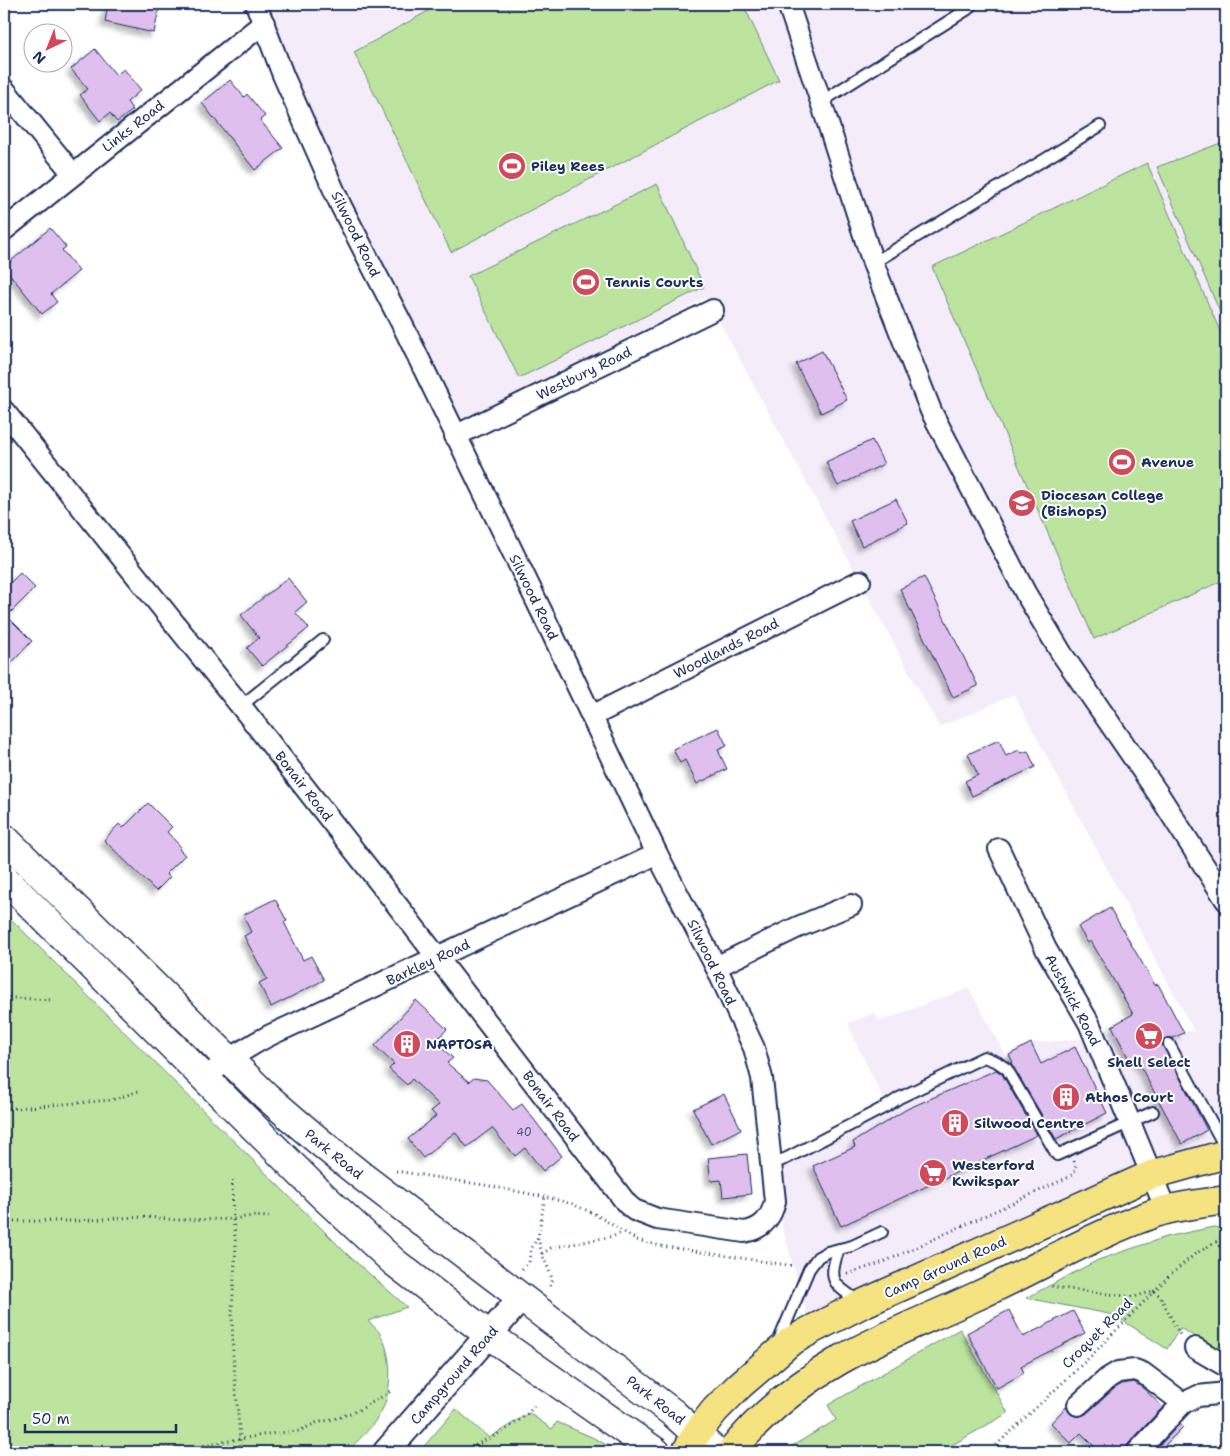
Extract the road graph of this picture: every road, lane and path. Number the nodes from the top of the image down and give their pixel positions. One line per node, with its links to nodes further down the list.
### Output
1 (256, 4): 4 (street, Silwood Road)
2 (788, 4): 6 (street)
3 (972, 4): 6 (lane)
4 (264, 24): 8 (street, Links Road); 13 (street, Silwood Road)
5 (4, 89): 8 (street)
6 (821, 102): 10 (street)
7 (1100, 126): 10 (lane)
8 (73, 174): 9 (street, Links Road)
9 (4, 230)
10 (873, 263): 22 (street)
11 (713, 310): 13 (street, Westbury Road)
12 (4, 412): 16 (street, Bonair Road)
13 (455, 436): 17 (street, Silwood Road)
14 (860, 581): 17 (street, Woodlands Road)
15 (323, 640): 16 (lane)
16 (241, 706): 24 (street, Bonair Road)
17 (592, 716): 20 (street, Silwood Road)
18 (4, 838): 29 (main road, Park Road)
19 (999, 848): 34 (street, Austwick Road)
20 (657, 854): 24 (street, Barkley Road); 25 (street, Silwood Road)
21 (4, 878): 30 (main road)
22 (1226, 900)
23 (851, 905): 25 (street)
24 (438, 958): 29 (street, Barkley Road); 43 (street, Bonair Road)
25 (716, 967): 37 (street, Silwood Road)
26 (4, 996): 27 (path)
27 (52, 1000)
28 (1169, 1044): 35 (lane)
29 (229, 1060): 30 (street, Barkley Road); 53 (main road, Park Road)
30 (204, 1078): 58 (main road)
31 (142, 1090): 32 (path)
32 (4, 1109)
33 (1153, 1112): 34 (lane)
34 (1130, 1122): 37 (lane); 39 (street, Austwick Road)
35 (1226, 1149)
36 (1226, 1154): 39 (main road, Camp Ground Road)
37 (772, 1164): 43 (street, Silwood Road)
38 (393, 1170): 41 (path)
39 (1151, 1174): 44 (street, Austwick Road); 57 (main road, Camp Ground Road)
40 (232, 1180): 46 (path)
41 (546, 1197): 50 (path); 52 (path)
42 (1226, 1200): 44 (main road)
43 (775, 1201)
44 (1166, 1210): 75 (main road)
45 (269, 1217): 46 (path)
46 (233, 1219): 47 (path); 67 (path)
47 (4, 1221)
48 (882, 1232): 51 (lane)
49 (1226, 1236): 56 (path, Croquet Road)
50 (538, 1237): 52 (path); 53 (path)
51 (839, 1249): 57 (lane); 60 (lane)
52 (542, 1254): 55 (path)
53 (521, 1284): 58 (street, Campground Road); 68 (main road, Park Road)
54 (1053, 1288): 56 (path)
55 (548, 1291)
56 (1154, 1291): 59 (path); 76 (path, Croquet Road)
57 (862, 1304): 60 (main road, Camp Ground Road)
58 (488, 1334): 71 (street, Campground Road); 73 (main road)
59 (1195, 1348): 61 (street)
60 (771, 1357): 68 (main road, Camp Ground Road)
61 (1226, 1366)
62 (394, 1390): 67 (path)
63 (1226, 1392): 64 (street)
64 (1183, 1403): 65 (street); 77 (street)
65 (1078, 1405)
66 (534, 1406): 72 (path)
67 (240, 1439): 69 (path); 70 (path)
68 (691, 1443): 74 (main road, Park Road)
69 (124, 1452)
70 (240, 1452)
71 (386, 1452)
72 (462, 1452)
73 (656, 1452)
74 (716, 1452)
75 (731, 1452)
76 (989, 1452)
77 (1136, 1452)

